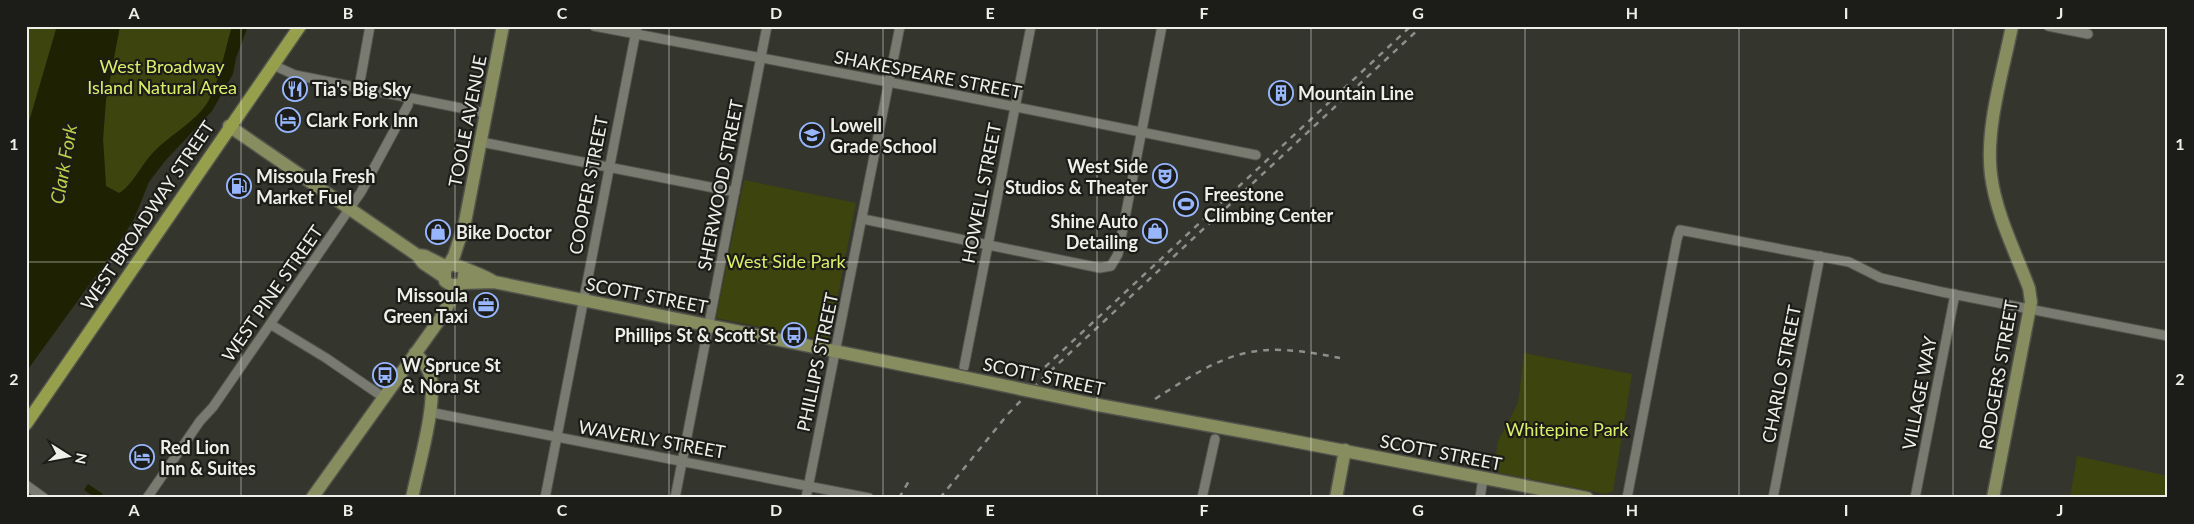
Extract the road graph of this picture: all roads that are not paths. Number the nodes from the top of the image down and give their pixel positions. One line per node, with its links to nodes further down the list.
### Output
1 (300, 26): 14 (main road, WEST BROADWAY STREET)
2 (370, 26): 16 (street)
3 (503, 26): 19 (street, TOOLE AVENUE)
4 (594, 26): 11 (street, SHAKESPEARE STREET)
5 (767, 26): 13 (street, SHERWOOD STREET)
6 (900, 26): 15 (street, PHILLIPS STREET)
7 (1031, 26): 18 (street, HOWELL STREET)
8 (1162, 26): 21 (street)
9 (2012, 26): 37 (street, RODGERS STREET)
10 (2048, 26): 12 (street)
11 (636, 31): 13 (street, SHAKESPEARE STREET); 24 (street, COOPER STREET)
12 (2088, 34)
13 (761, 57): 15 (street, SHAKESPEARE STREET); 25 (street, SHERWOOD STREET)
14 (273, 65): 16 (street); 20 (main road, WEST BROADWAY STREET)
15 (889, 82): 18 (street, SHAKESPEARE STREET); 27 (street, PHILLIPS STREET)
16 (359, 87): 17 (street)
17 (409, 98): 19 (street); 26 (street, WEST PINE STREET)
18 (1014, 108): 21 (street, SHAKESPEARE STREET); 29 (street, HOWELL STREET)
19 (486, 113): 22 (street, TOOLE AVENUE)
20 (229, 126): 26 (street); 47 (main road, WEST BROADWAY STREET)
21 (1142, 133): 23 (street, SHAKESPEARE STREET); 29 (street)
22 (481, 142): 24 (street); 28 (street, TOOLE AVENUE)
23 (1256, 155)
24 (608, 167): 25 (street); 36 (street, COOPER STREET)
25 (735, 192): 39 (street, SHERWOOD STREET)
26 (349, 210): 32 (street); 38 (street, WEST PINE STREET)
27 (863, 219): 29 (street); 42 (street, PHILLIPS STREET)
28 (464, 222): 31 (street, TOOLE AVENUE); 32 (street, TOOLE AVENUE)
29 (987, 244): 44 (street, HOWELL STREET)
30 (1820, 256): 35 (street); 67 (street); 68 (street, CHARLO STREET)
31 (464, 268): 32 (street); 33 (street); 34 (street, TOOLE AVENUE)
32 (446, 272): 34 (street); 41 (street, TOOLE AVENUE)
33 (494, 282): 34 (street); 36 (street, SCOTT STREET)
34 (460, 284): 41 (street, TOOLE AVENUE)
35 (1955, 294): 37 (street); 69 (street, VILLAGE WAY)
36 (582, 300): 39 (street, SCOTT STREET); 48 (street, COOPER STREET)
37 (2030, 309): 40 (street); 70 (street, RODGERS STREET)
38 (270, 324): 45 (street); 56 (street, WEST PINE STREET)
39 (709, 325): 42 (street, SCOTT STREET); 51 (street, SHERWOOD STREET)
40 (2168, 336)
41 (425, 337): 43 (street, TOOLE AVENUE)
42 (835, 351): 44 (street, SCOTT STREET); 54 (street, PHILLIPS STREET)
43 (414, 353): 45 (street, TOOLE AVENUE); 46 (street)
44 (961, 371): 50 (street, SCOTT STREET, bridge)
45 (383, 397): 57 (street, TOOLE AVENUE)
46 (429, 412): 48 (street, WAVERLY STREET); 58 (street)
47 (26, 424)
48 (557, 438): 51 (street, WAVERLY STREET); 59 (street, COOPER STREET)
49 (1215, 439): 63 (street)
50 (1345, 450): 52 (street, SCOTT STREET); 64 (street)
51 (682, 460): 54 (street, WAVERLY STREET); 60 (street, SHERWOOD STREET)
52 (1483, 478): 65 (street); 66 (street, SCOTT STREET)
53 (26, 485): 55 (street)
54 (808, 486): 61 (street, PHILLIPS STREET); 62 (street, WAVERLY STREET)
55 (44, 498)
56 (147, 498)
57 (312, 498)
58 (412, 498)
59 (545, 498)
60 (675, 498)
61 (806, 498)
62 (869, 498)
63 (1202, 498)
64 (1336, 498)
65 (1480, 498)
66 (1587, 498)
67 (1627, 498)
68 (1773, 498)
69 (1915, 498)
70 (1992, 498)

